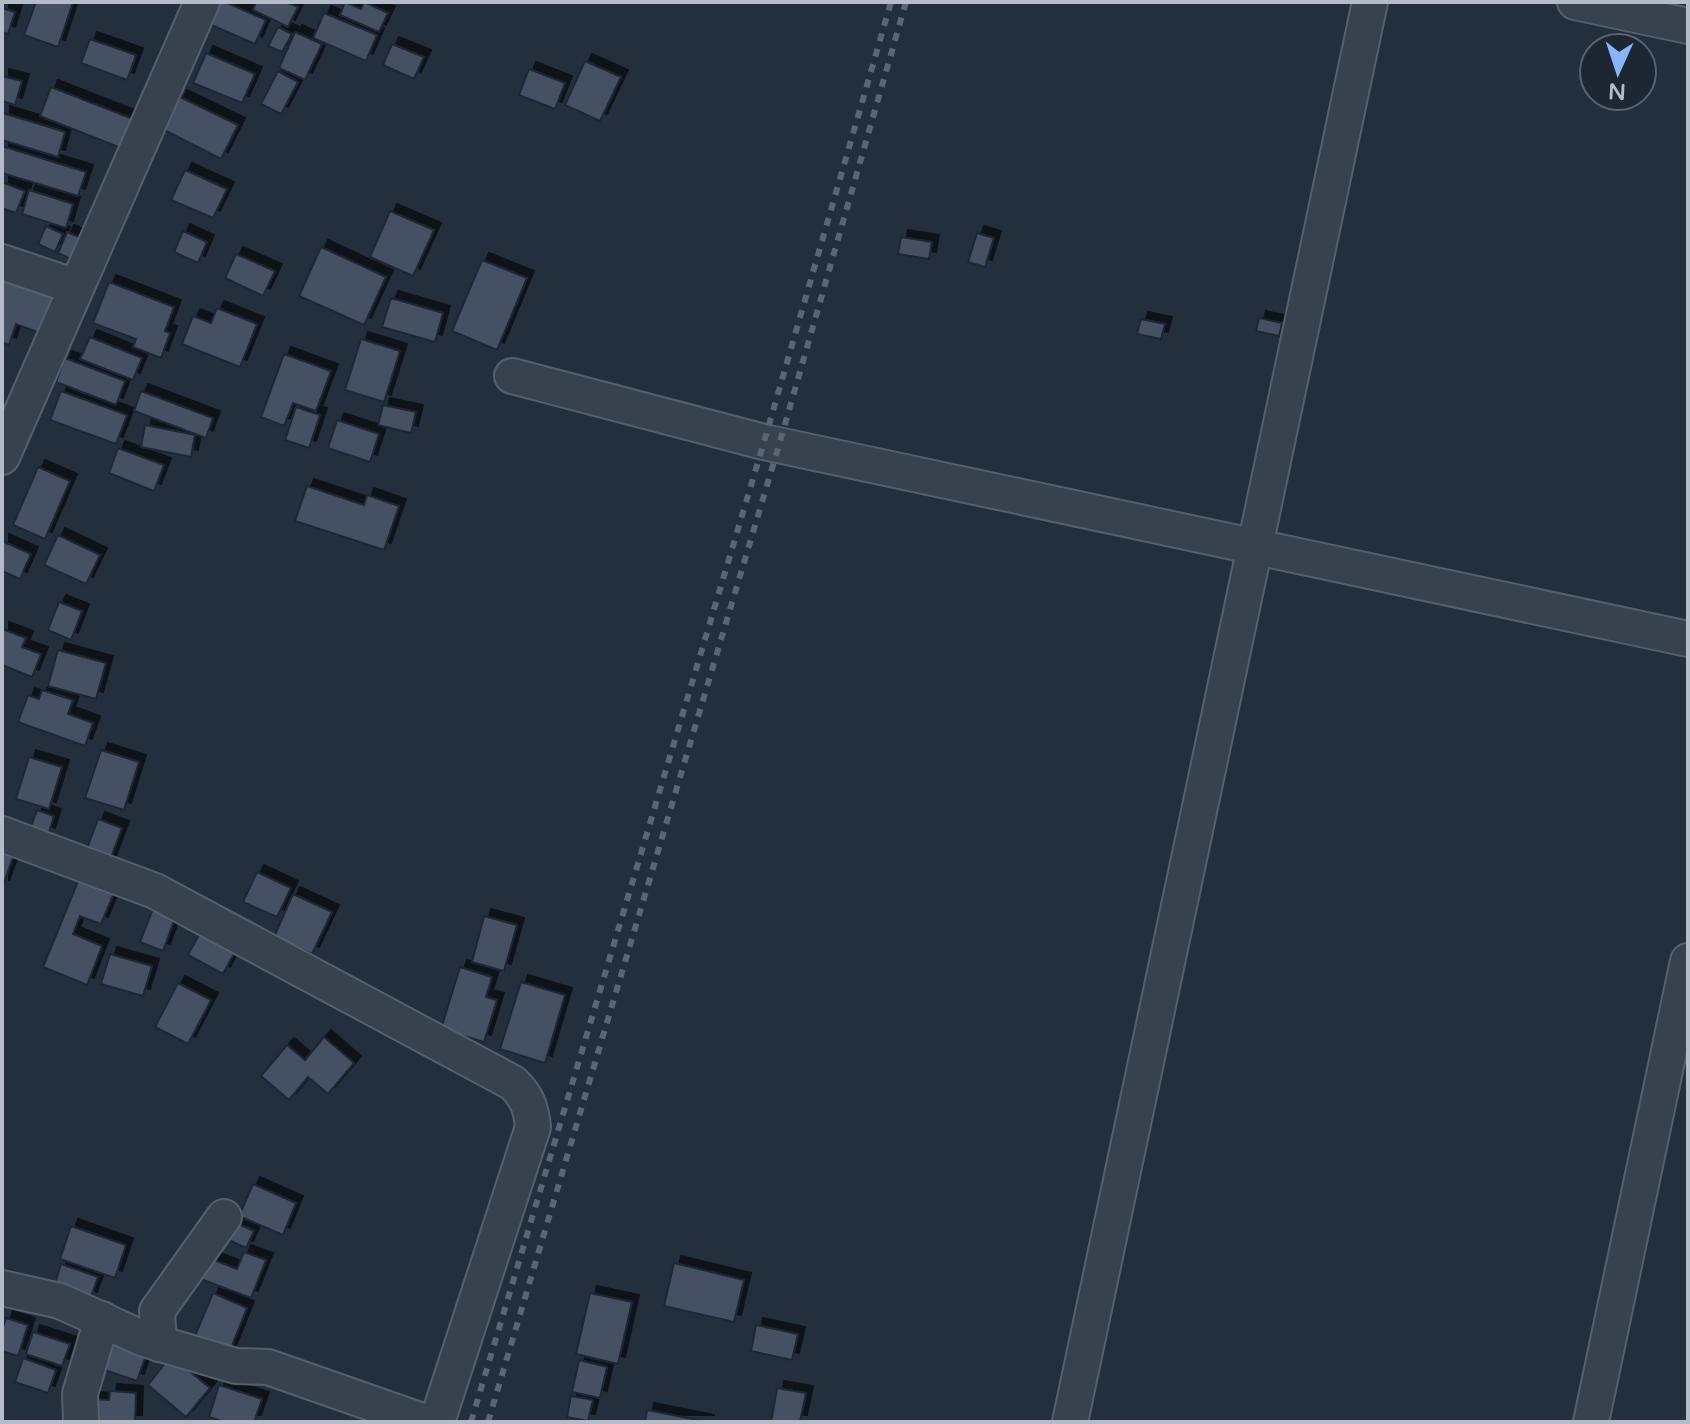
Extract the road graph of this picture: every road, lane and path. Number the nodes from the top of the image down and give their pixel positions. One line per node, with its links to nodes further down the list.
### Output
1 (202, 2): 6 (street)
2 (1370, 2): 9 (street)
3 (1575, 2): 4 (street)
4 (1688, 26)
5 (2, 262): 6 (street)
6 (76, 287): 8 (street)
7 (512, 376): 9 (street)
8 (2, 457)
9 (1254, 546): 10 (street); 20 (street)
10 (1688, 639)
11 (2, 834): 19 (street)
12 (1688, 961): 21 (street)
13 (224, 1217): 16 (street)
14 (2, 1288): 15 (street)
15 (102, 1319): 16 (street); 17 (street)
16 (159, 1344): 18 (street)
17 (81, 1422)
18 (425, 1422)
19 (437, 1422)
20 (1070, 1422)
21 (1591, 1422)

